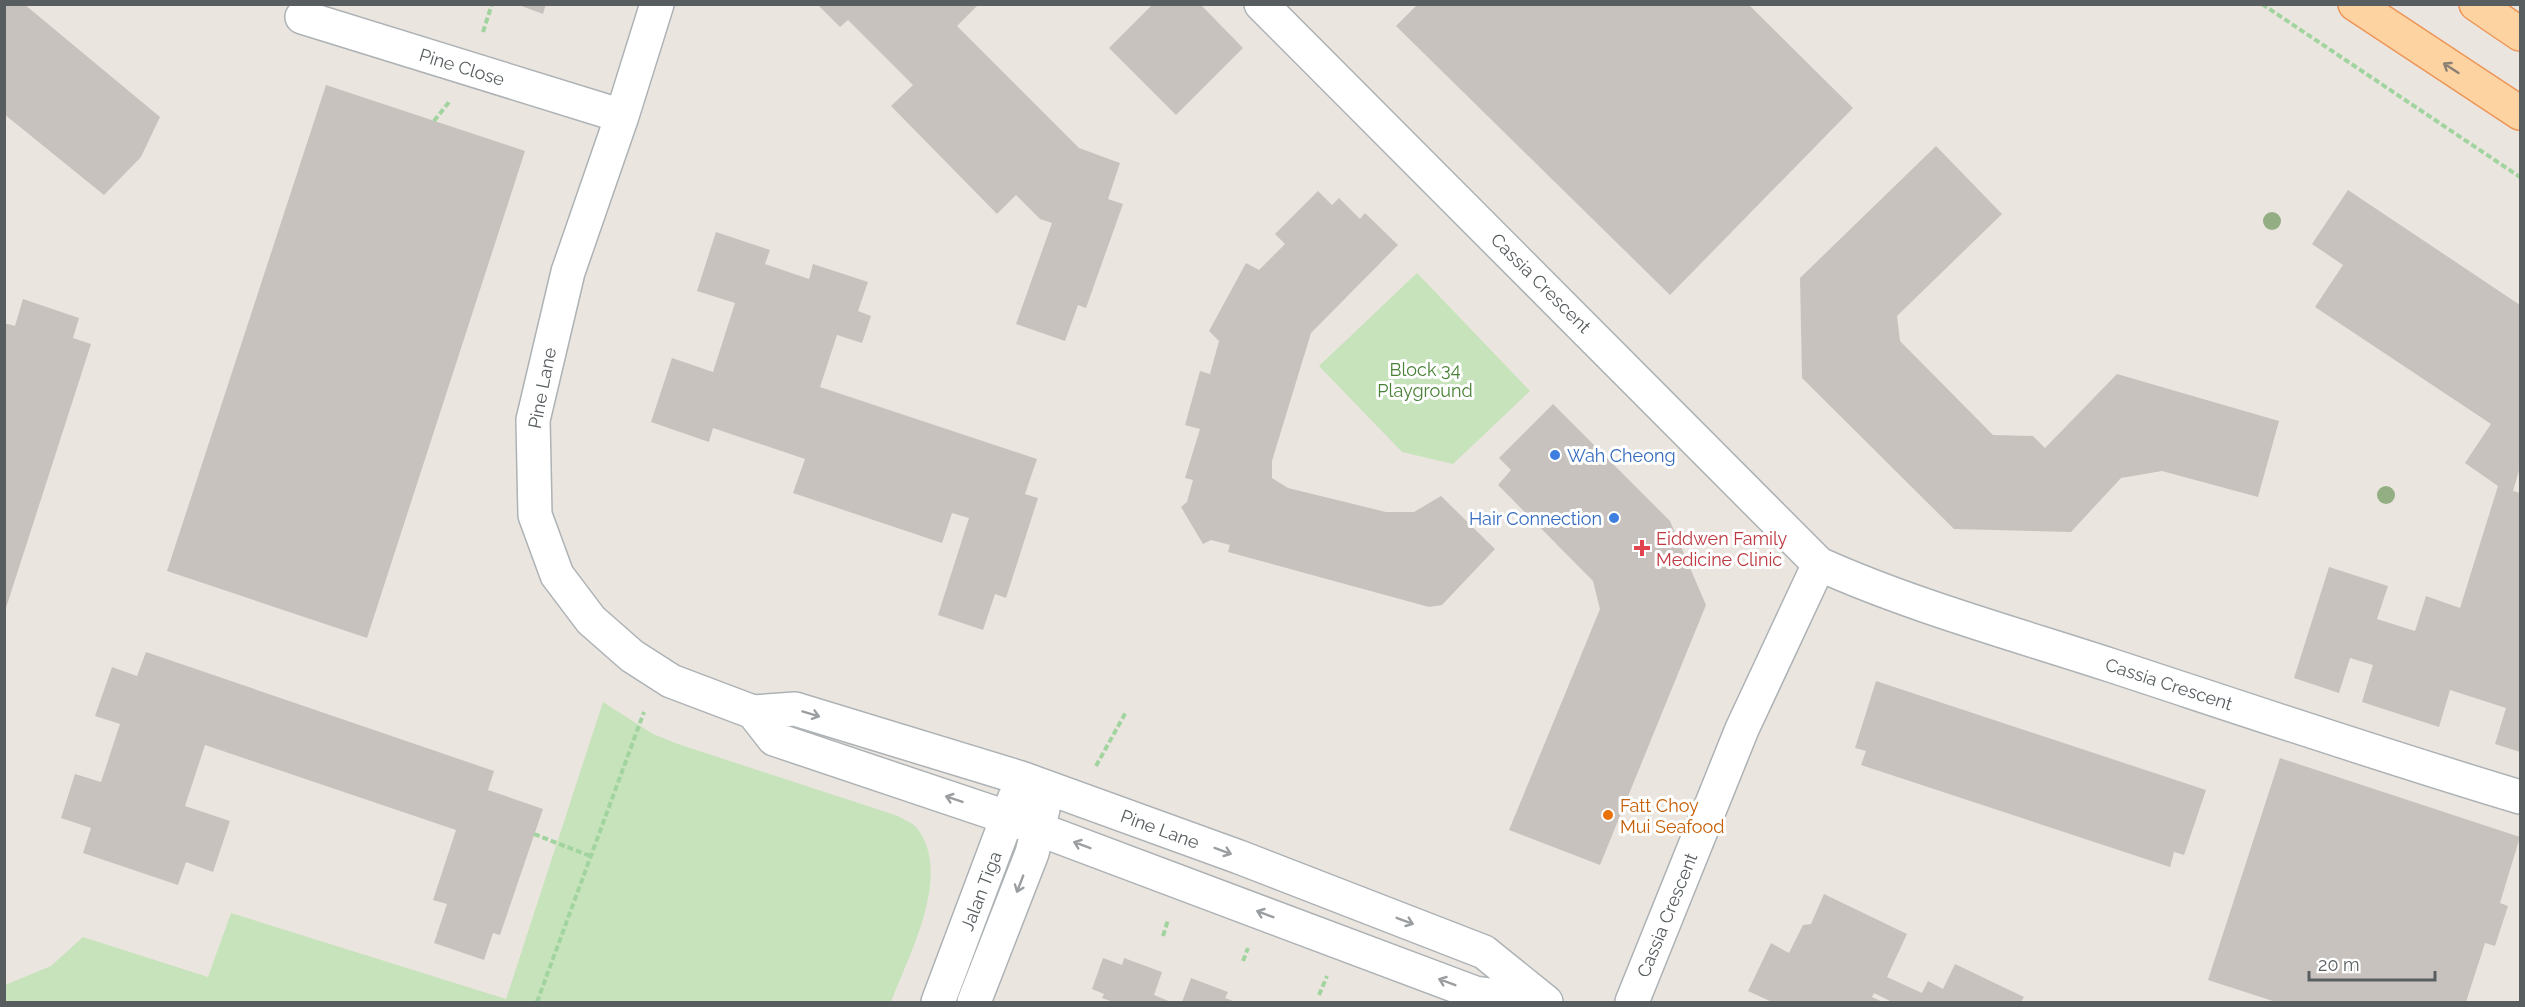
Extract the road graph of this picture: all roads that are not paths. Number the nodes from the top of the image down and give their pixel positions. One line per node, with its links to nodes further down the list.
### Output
1 (657, 4): 8 (street, Pine Lane)
2 (1261, 4): 9 (street, Cassia Crescent)
3 (2355, 4): 7 (main road, one-way to 3)
4 (2476, 4): 6 (main road)
5 (302, 17): 8 (street, Pine Close)
6 (2520, 34)
7 (2520, 113)
8 (622, 116): 10 (street, Pine Lane)
9 (1819, 564): 12 (street, Cassia Crescent); 17 (street, Cassia Crescent)
10 (753, 712): 11 (street, Pine Lane, one-way to 11); 13 (street, Pine Lane, one-way to 10)
11 (1035, 783): 13 (street, Jalan Tiga); 16 (street, Pine Lane, one-way to 16)
12 (2520, 797)
13 (1023, 823): 14 (street, Jalan Tiga); 15 (street, Jalan Tiga, one-way to 15); 16 (street, Pine Lane, one-way to 13)
14 (938, 1002)
15 (974, 1002)
16 (1546, 1002)
17 (1632, 1002)

